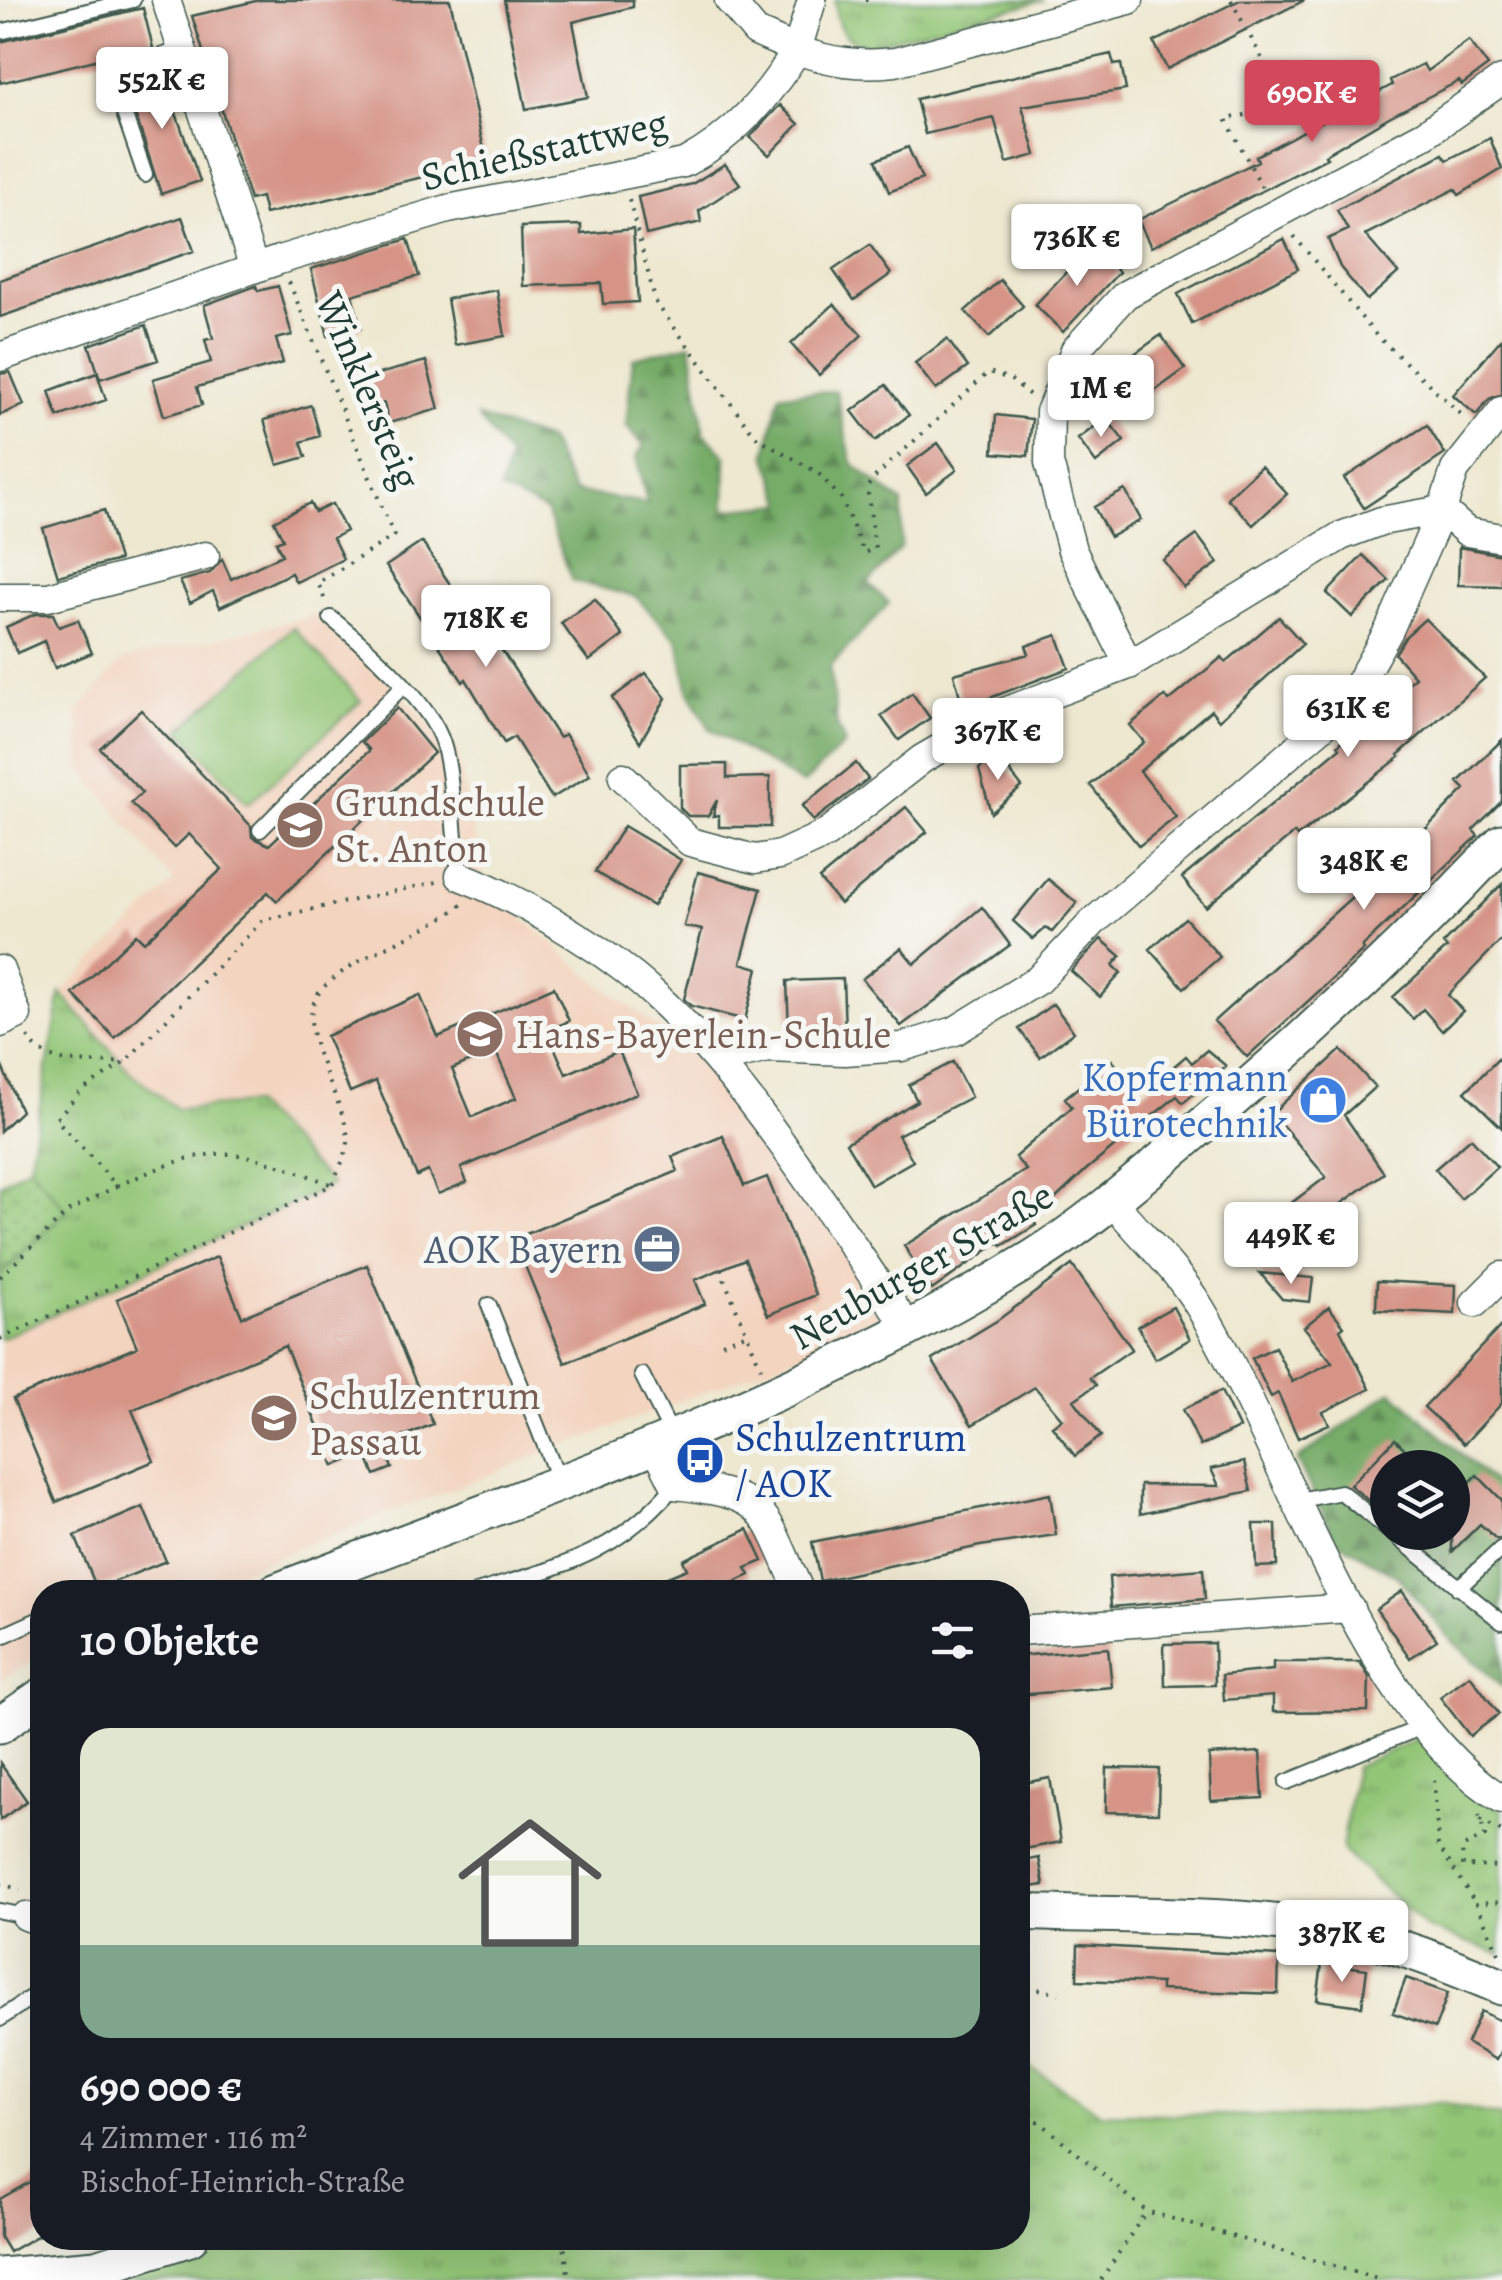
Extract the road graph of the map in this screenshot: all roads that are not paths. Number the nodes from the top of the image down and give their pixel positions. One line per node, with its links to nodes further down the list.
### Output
1 (133, 0): 6 (lane)
2 (166, 0): 7 (street)
3 (729, 0): 8 (street)
4 (812, 0): 8 (street, Schießstattweg)
5 (1129, 0): 8 (street)
6 (0, 32)
7 (182, 49): 10 (lane); 11 (street)
8 (796, 50): 11 (street, Schießstattweg)
9 (1502, 80): 19 (street)
10 (145, 175)
11 (266, 264): 12 (street, Schießstattweg)
12 (0, 357)
13 (1502, 411): 14 (street)
14 (1442, 510): 15 (street); 19 (street); 27 (street)
15 (1502, 538)
16 (205, 556): 17 (street)
17 (0, 597)
18 (331, 618): 20 (lane)
19 (1129, 665): 21 (street)
20 (402, 687): 22 (lane); 24 (lane)
21 (623, 776)
22 (260, 830)
23 (1502, 842): 28 (street, Neuburger Straße)
24 (473, 881): 27 (street)
25 (0, 970): 26 (street)
26 (8, 1019)
27 (717, 1060): 32 (street)
28 (1112, 1201): 32 (street, Neuburger Straße); 37 (street)
29 (1502, 1276): 30 (street)
30 (1474, 1303)
31 (489, 1305): 35 (lane)
32 (909, 1329): 34 (street, Neuburger Straße)
33 (642, 1376): 34 (lane)
34 (664, 1441): 35 (street, Neuburger Straße); 36 (street)
35 (560, 1482): 41 (street, Neuburger Straße)
36 (675, 1485): 42 (lane); 43 (street)
37 (1299, 1500): 38 (lane); 45 (street)
38 (1370, 1516)
39 (1502, 1548): 44 (lane)
40 (1412, 1550): 44 (lane)
41 (306, 1580)
42 (515, 1580)
43 (794, 1580)
44 (1458, 1588): 46 (lane)
45 (1350, 1608): 48 (street); 52 (street)
46 (1502, 1622)
47 (30, 1623): 49 (lane)
48 (1030, 1630)
49 (0, 1637)
50 (30, 1704): 51 (street)
51 (0, 1725)
52 (1422, 1726): 53 (lane); 54 (street)
53 (1287, 1782)
54 (1502, 1798)
55 (1030, 1912): 56 (street)
56 (1501, 1970)
57 (30, 1998): 58 (lane)
58 (0, 2018)
59 (153, 2250): 60 (street)
60 (0, 2276)

